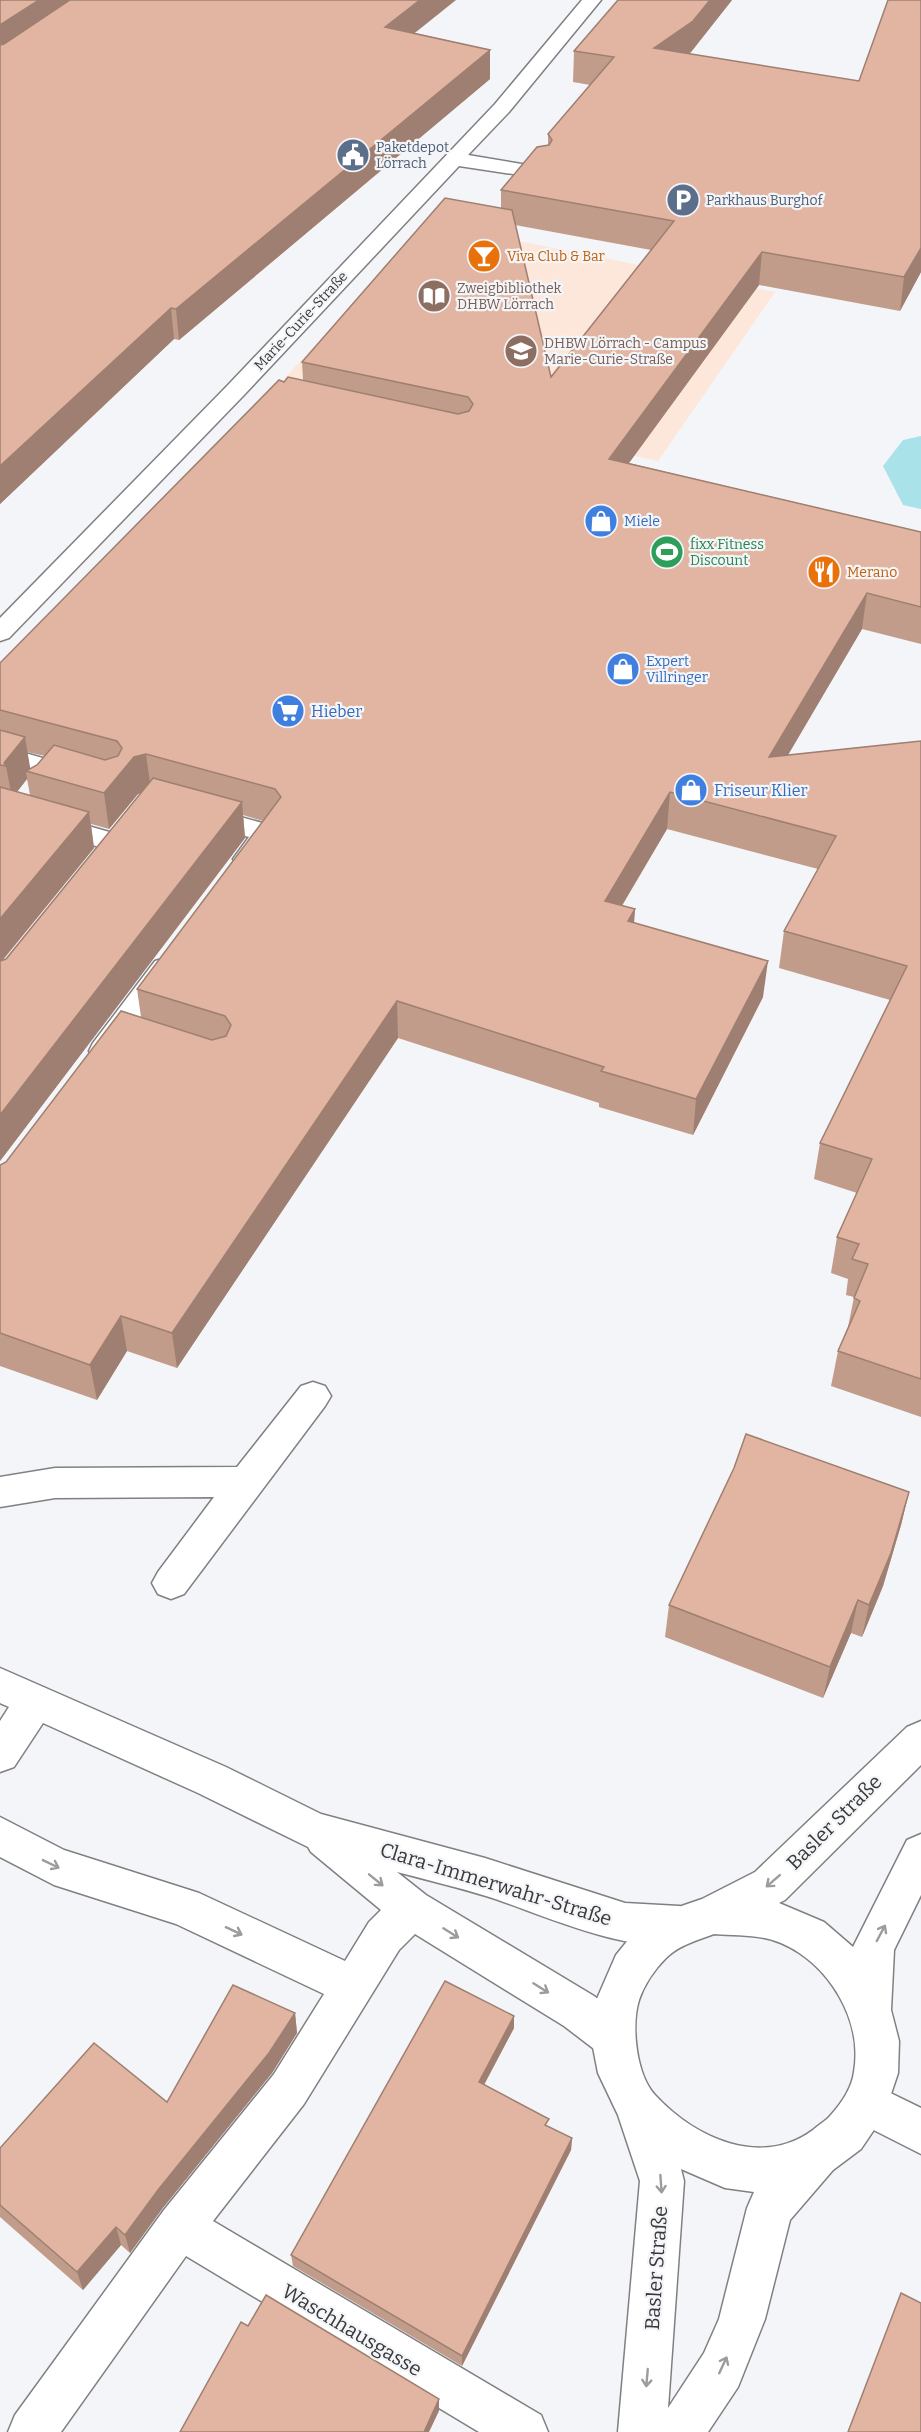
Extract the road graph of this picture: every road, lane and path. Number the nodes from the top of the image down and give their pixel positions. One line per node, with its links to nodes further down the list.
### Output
1 (588, 1): 2 (street, Marie-Curie-Straße)
2 (454, 159): 3 (street); 4 (street, Marie-Curie-Straße)
3 (539, 172)
4 (0, 633)
5 (0, 754): 6 (street)
6 (53, 769): 7 (street); 8 (street)
7 (99, 782)
8 (27, 799)
9 (171, 807): 14 (street)
10 (0, 810): 12 (street)
11 (136, 818): 12 (street)
12 (117, 843): 13 (street)
13 (95, 870)
14 (232, 880)
15 (182, 947): 16 (street)
16 (118, 1032): 17 (street); 18 (street)
17 (151, 1042)
18 (90, 1069)
19 (313, 1396): 20 (street)
20 (246, 1482): 21 (street); 22 (street)
21 (0, 1492)
22 (171, 1583)
23 (0, 1685): 24 (street, Clara-Immerwahr-Straße)
24 (35, 1701): 26 (street); 27 (street, Clara-Immerwahr-Straße)
25 (921, 1738): 31 (street, Basler Straße, one-way to 31)
26 (0, 1754)
27 (314, 1831): 30 (street, Clara-Immerwahr-Straße, one-way to 30); 31 (street, Clara-Immerwahr-Straße)
28 (0, 1836): 32 (street, one-way to 32)
29 (921, 1853): 33 (street, Basler Straße, one-way to 29)
30 (411, 1908): 32 (street); 34 (street, Clara-Immerwahr-Straße, one-way to 34)
31 (695, 1921): 33 (street, Basler Straße); 34 (street, Basler Straße)
32 (352, 1986): 39 (street)
33 (870, 2010): 35 (street, Basler Straße)
34 (613, 2037): 36 (street, Basler Straße)
35 (866, 2103): 37 (street); 38 (street, Basler Straße)
36 (638, 2108): 38 (street, Basler Straße); 42 (street, Basler Straße, one-way to 42)
37 (921, 2132)
38 (817, 2154): 43 (street, Basler Straße, one-way to 38)
39 (180, 2226): 40 (street); 41 (street, Waschhausgasse)
40 (32, 2432)
41 (524, 2432)
42 (642, 2432)
43 (680, 2432)

